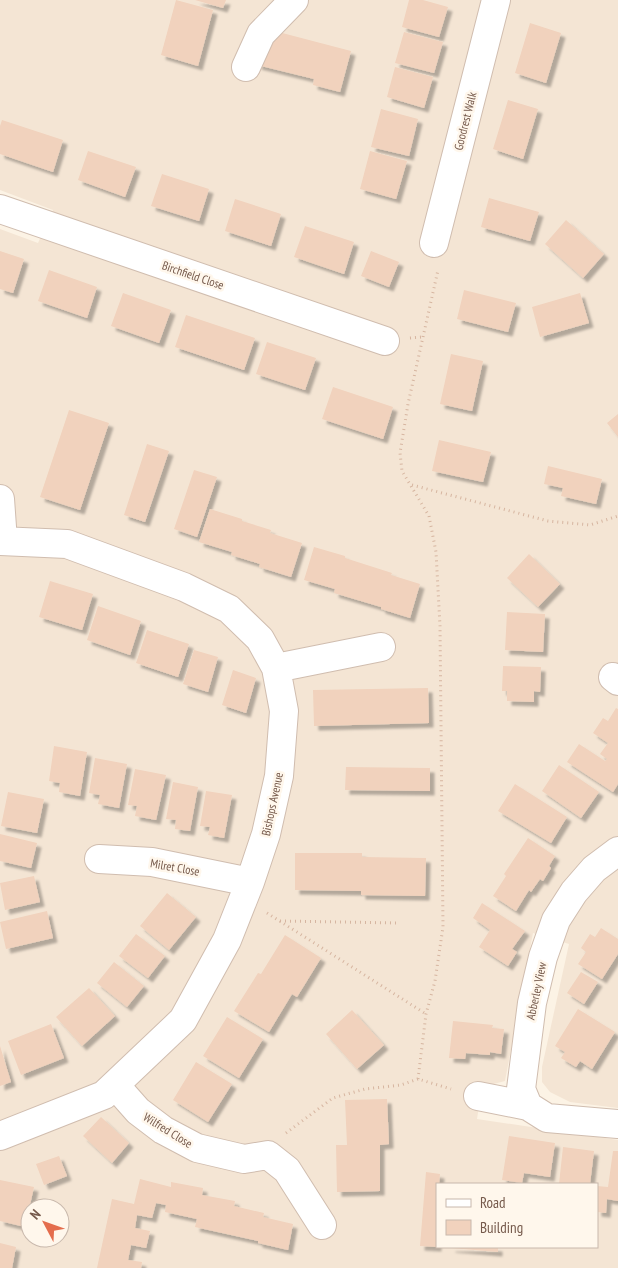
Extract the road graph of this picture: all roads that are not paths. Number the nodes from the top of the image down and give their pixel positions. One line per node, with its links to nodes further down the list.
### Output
1 (294, 0): 3 (street)
2 (496, 0): 5 (street, Goodrest Walk)
3 (246, 67)
4 (0, 209): 6 (street, Birchfield Close)
5 (434, 243)
6 (386, 341)
7 (0, 499): 8 (street)
8 (2, 541): 10 (street, Bishops Avenue)
9 (381, 647): 10 (street)
10 (276, 668): 13 (street, Bishops Avenue)
11 (618, 852): 16 (street, Abberley View)
12 (99, 859): 13 (street, Milret Close)
13 (247, 890): 14 (street, Bishops Avenue)
14 (115, 1085): 18 (street, Bishops Avenue); 19 (street, Wilfred Close)
15 (478, 1096): 16 (street)
16 (528, 1106): 17 (street)
17 (618, 1124)
18 (0, 1136)
19 (322, 1225)

